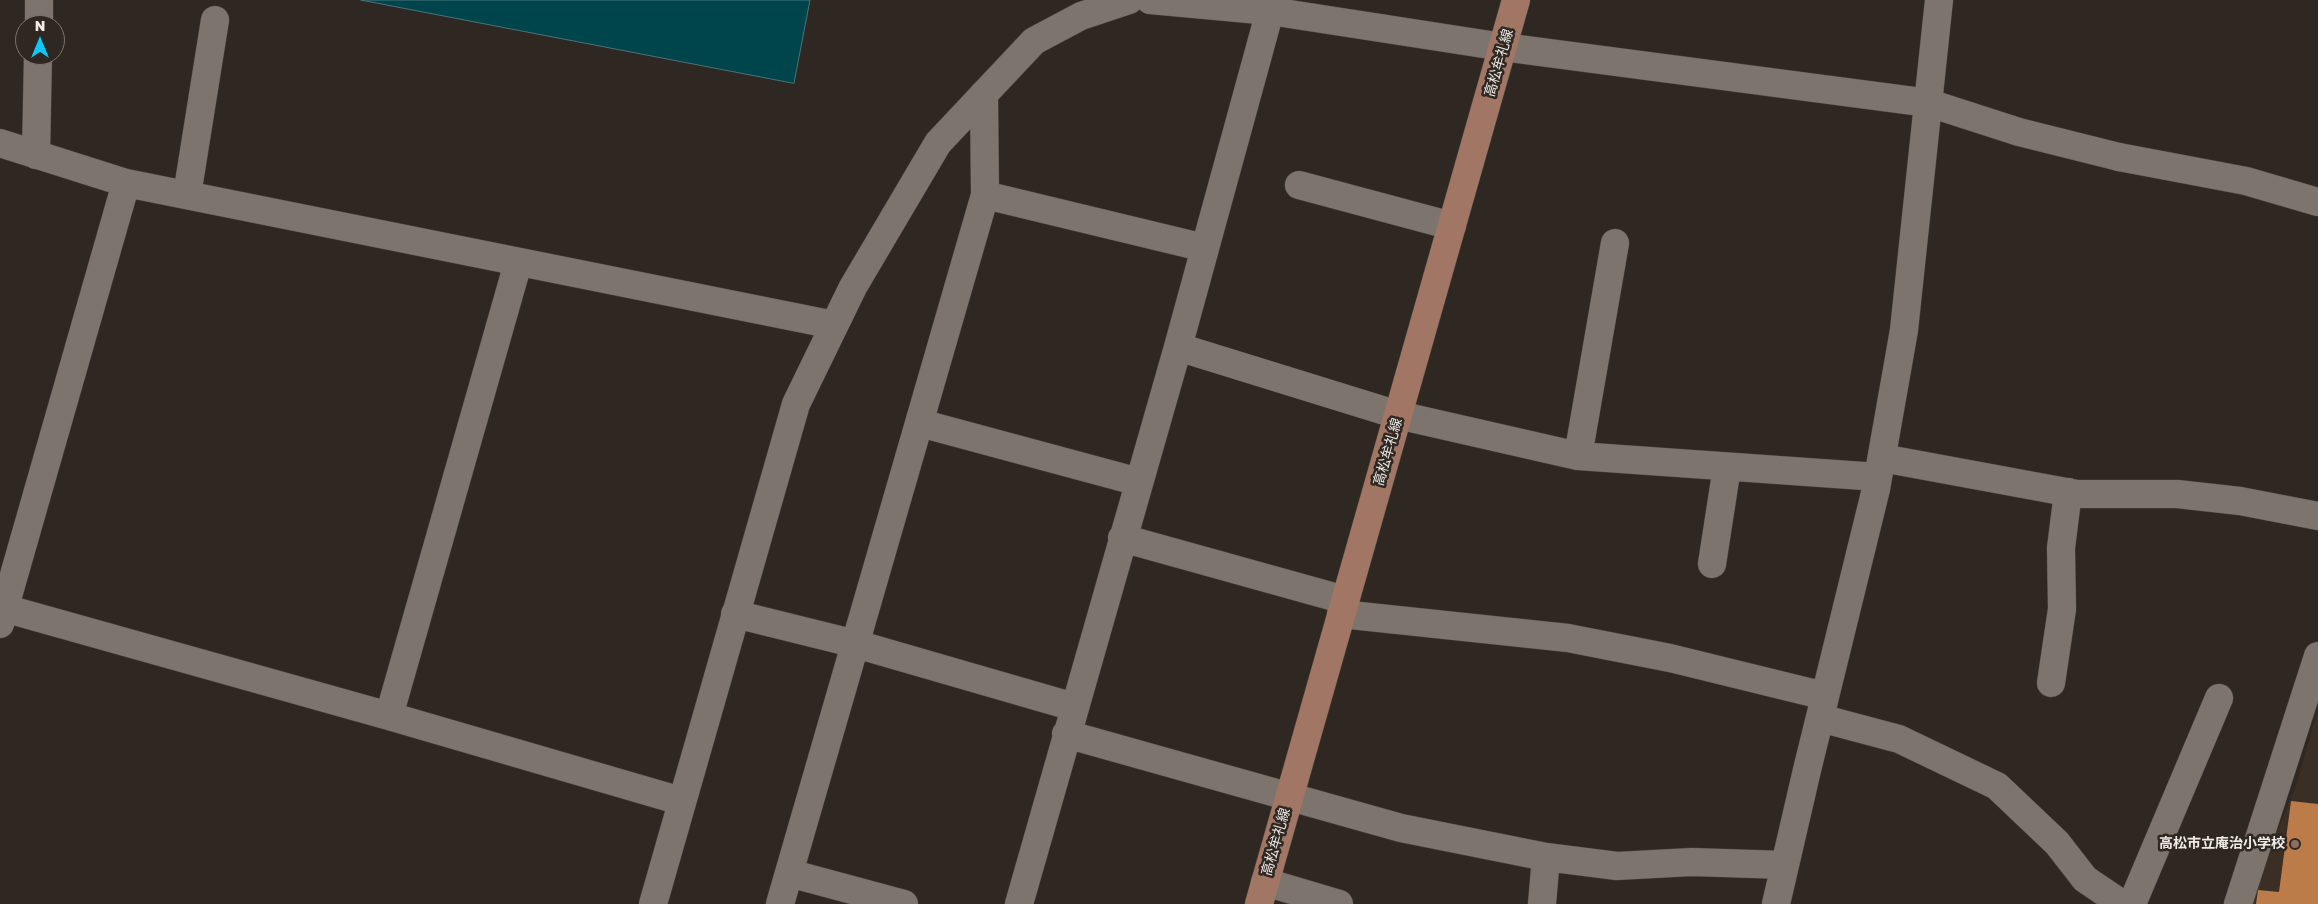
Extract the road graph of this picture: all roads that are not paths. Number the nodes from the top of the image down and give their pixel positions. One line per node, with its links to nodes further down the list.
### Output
1 (39, 0): 7 (street)
2 (1129, 0): 11 (street)
3 (1150, 0): 6 (street)
4 (1516, 0): 9 (main road, 高松牟礼線)
5 (1939, 0): 12 (street)
6 (1270, 11): 9 (street); 22 (street)
7 (39, 15)
8 (215, 20): 17 (street)
9 (1503, 48): 12 (street); 20 (main road, 高松牟礼線)
10 (38, 65): 14 (street)
11 (984, 94): 18 (street); 24 (street)
12 (1929, 103): 19 (street); 30 (street)
13 (0, 144): 14 (street)
14 (36, 155): 15 (street)
15 (126, 183): 17 (street); 37 (street)
16 (1299, 186): 20 (street)
17 (187, 195): 23 (street)
18 (986, 195): 22 (street); 27 (street)
19 (2318, 202)
20 (1452, 226): 26 (main road, 高松牟礼線)
21 (1615, 243): 28 (street)
22 (1205, 248): 25 (street)
23 (518, 263): 24 (street); 45 (street)
24 (834, 324): 38 (street)
25 (1178, 347): 26 (street); 31 (street)
26 (1398, 415): 28 (street); 36 (main road, 高松牟礼線)
27 (920, 423): 31 (street); 39 (street)
28 (1578, 456): 29 (street)
29 (1727, 467): 30 (street); 35 (street)
30 (1880, 468): 32 (street); 44 (street)
31 (1139, 482): 34 (street)
32 (2068, 492): 33 (street); 41 (street)
33 (2318, 516)
34 (1122, 538): 36 (street); 43 (street)
35 (1712, 564)
36 (1343, 607): 44 (street); 47 (main road, 高松牟礼線)
37 (2, 613): 45 (street)
38 (735, 614): 39 (street); 48 (street)
39 (856, 644): 43 (street); 51 (street)
40 (2318, 656): 62 (street)
41 (2051, 683)
42 (2219, 698): 61 (street)
43 (1074, 707): 46 (street)
44 (1822, 707): 50 (street); 60 (street)
45 (389, 716): 48 (street)
46 (1066, 734): 47 (street); 56 (street)
47 (1289, 796): 49 (street); 52 (main road, 高松牟礼線)
48 (681, 801): 53 (street)
49 (1546, 857): 50 (street); 58 (street)
50 (1785, 865): 59 (street)
51 (789, 873): 54 (street); 55 (street)
52 (1262, 893): 57 (street)
53 (653, 904)
54 (780, 904)
55 (904, 904)
56 (1018, 904)
57 (1339, 904)
58 (1542, 904)
59 (1776, 904)
60 (2122, 904)
61 (2132, 904)
62 (2238, 904)

